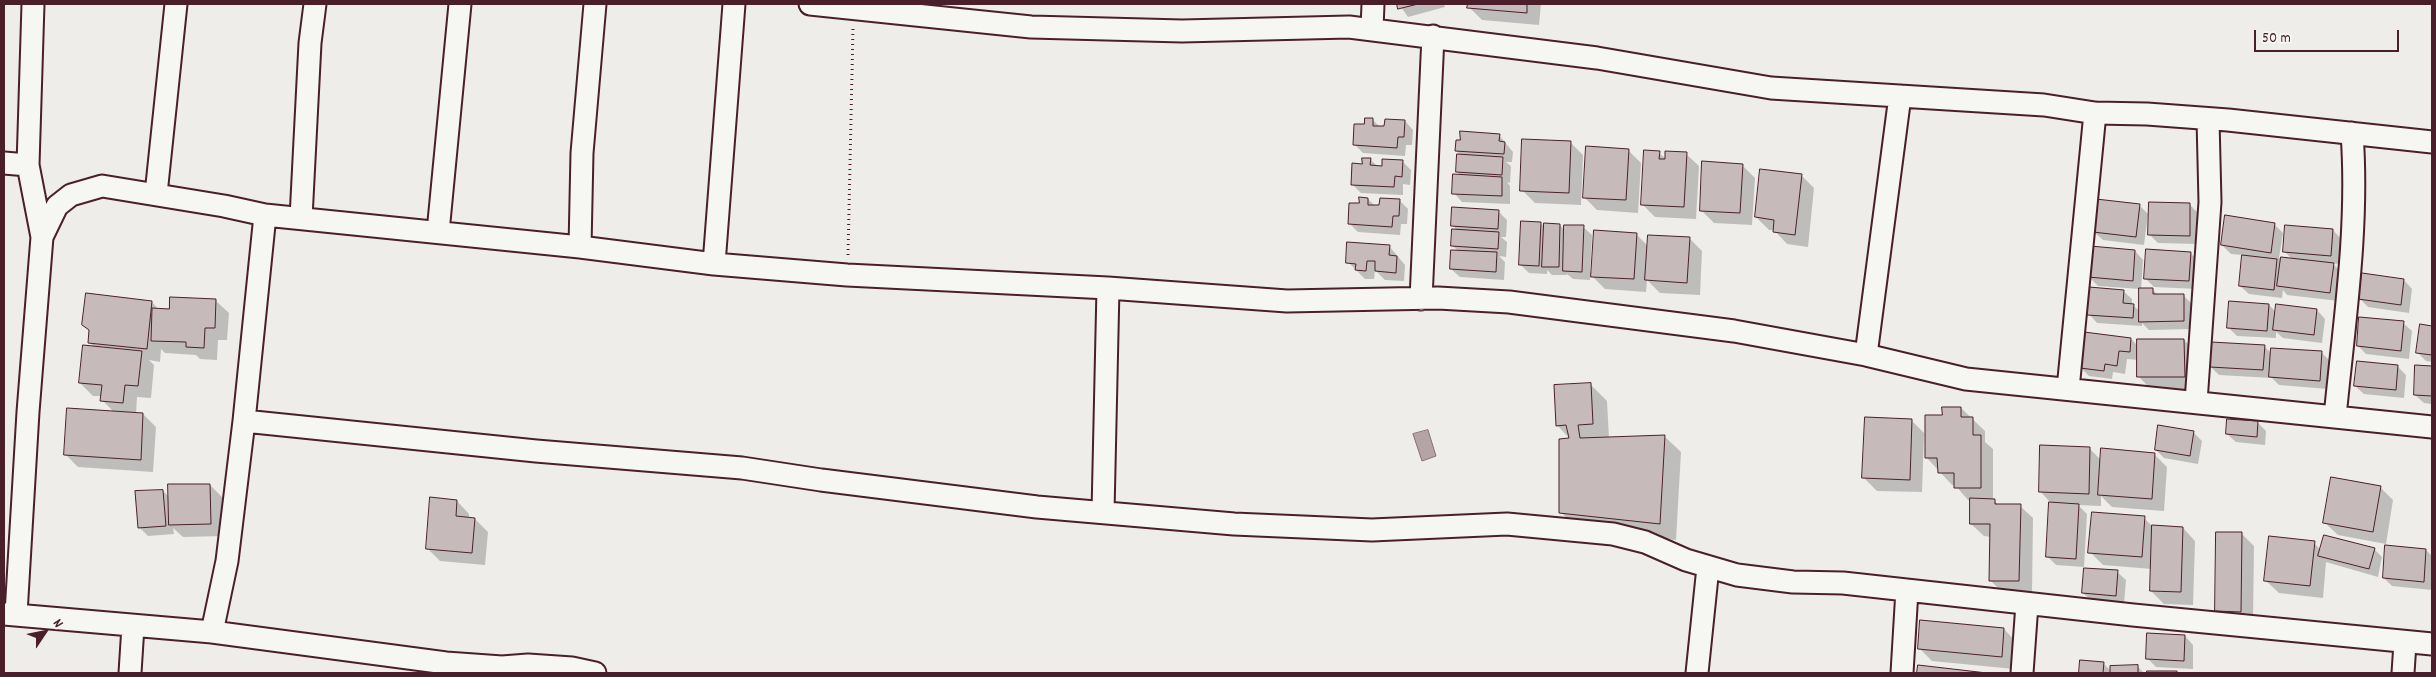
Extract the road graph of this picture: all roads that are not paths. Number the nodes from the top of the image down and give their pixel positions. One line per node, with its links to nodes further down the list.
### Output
1 (33, 4): 17 (street)
2 (176, 4): 18 (street)
3 (315, 4): 20 (street)
4 (460, 4): 21 (street)
5 (595, 4): 23 (street)
6 (734, 4): 24 (street)
7 (810, 4): 9 (street)
8 (1373, 4): 9 (street)
9 (1372, 29): 10 (street)
10 (1433, 36): 11 (street); 26 (street)
11 (1900, 96): 12 (street); 27 (street)
12 (2095, 113): 13 (street); 28 (street)
13 (2208, 118): 14 (street); 29 (street)
14 (2352, 133): 15 (street); 30 (street)
15 (2432, 142)
16 (4, 163): 17 (street)
17 (28, 165): 22 (street)
18 (156, 194): 19 (street); 22 (street)
19 (266, 215): 20 (street); 31 (street)
20 (301, 218): 21 (street)
21 (438, 232): 23 (street)
22 (42, 237): 37 (street)
23 (580, 247): 24 (street)
24 (714, 264): 25 (street)
25 (1108, 288): 26 (street); 33 (street)
26 (1421, 299): 27 (street)
27 (1866, 355): 28 (street)
28 (2068, 389): 29 (street)
29 (2196, 402): 30 (street)
30 (2335, 417): 32 (street)
31 (244, 422): 33 (street); 39 (street)
32 (2432, 427)
33 (1103, 512): 34 (street)
34 (1708, 567): 35 (street); 44 (street)
35 (1907, 590): 36 (street); 45 (street)
36 (2027, 604): 40 (street); 46 (street)
37 (10, 614): 38 (street)
38 (133, 626): 39 (street); 42 (street)
39 (212, 632): 43 (street)
40 (2405, 643): 41 (street); 47 (street)
41 (2432, 644)
42 (130, 673)
43 (595, 673)
44 (1697, 673)
45 (1902, 673)
46 (2022, 673)
47 (2403, 673)

